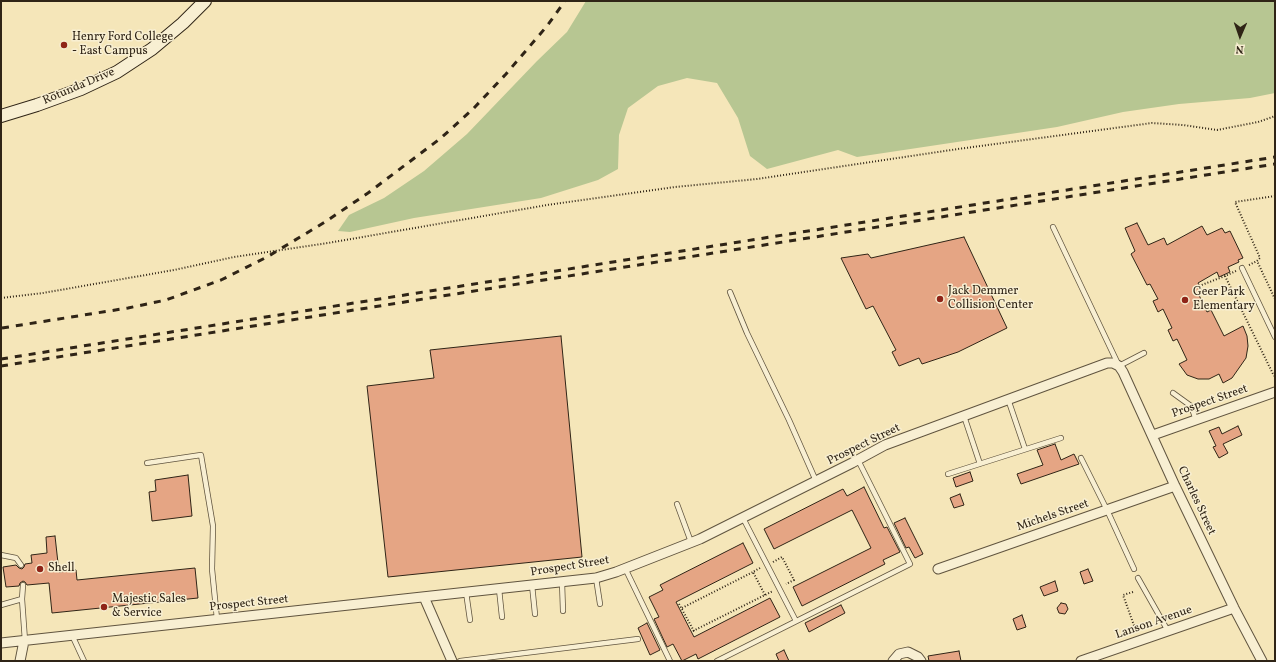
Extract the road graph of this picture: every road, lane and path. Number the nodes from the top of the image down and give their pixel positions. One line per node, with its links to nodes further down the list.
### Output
1 (205, 1): 2 (main road, Rotunda Drive)
2 (1, 116)
3 (1275, 116): 11 (path)
4 (1275, 196): 6 (path)
5 (1054, 227): 15 (lane)
6 (1257, 261): 7 (path); 12 (path)
7 (1242, 268): 8 (path); 13 (lane)
8 (1225, 276): 9 (path); 16 (path)
9 (1199, 286)
10 (730, 292): 30 (lane)
11 (1, 299)
12 (1275, 299)
13 (1275, 337)
14 (1144, 353): 15 (lane)
15 (1119, 366): 19 (street, Prospect Street); 22 (street, Charles Street)
16 (1274, 376)
17 (1275, 392): 21 (street, Prospect Street)
18 (1173, 393): 21 (lane)
19 (1008, 399): 20 (street, Prospect Street); 24 (lane)
20 (964, 416): 26 (street, Prospect Street); 28 (lane)
21 (1196, 420): 22 (street, Prospect Street)
22 (1153, 435): 31 (street, Charles Street)
23 (1061, 438): 24 (lane)
24 (1025, 449): 28 (lane)
25 (1081, 458): 33 (lane)
26 (858, 460): 30 (street, Prospect Street); 67 (lane)
27 (147, 463): 65 (lane)
28 (980, 464): 29 (lane)
29 (948, 474)
30 (816, 481): 34 (street, Prospect Street)
31 (1175, 486): 33 (street, Michels Street); 61 (street, Charles Street)
32 (677, 504): 35 (lane)
33 (1107, 510): 41 (lane); 42 (street, Michels Street)
34 (743, 518): 35 (street, Prospect Street); 67 (lane)
35 (691, 542): 40 (street, Prospect Street)
36 (1, 555): 38 (lane)
37 (773, 562): 47 (path)
38 (21, 565)
39 (762, 567): 43 (path)
40 (625, 568): 44 (street, Prospect Street); 78 (lane)
41 (1134, 569)
42 (938, 570)
43 (753, 572): 53 (path); 60 (path)
44 (596, 578): 46 (street, Prospect Street); 57 (lane)
45 (1138, 578): 68 (lane)
46 (562, 582): 49 (street, Prospect Street); 62 (lane)
47 (785, 584)
48 (23, 585): 56 (lane)
49 (532, 585): 50 (street, Prospect Street); 63 (lane)
50 (500, 589): 51 (street, Prospect Street); 64 (lane)
51 (466, 592): 55 (street, Prospect Street); 66 (lane)
52 (1133, 592): 69 (path)
53 (765, 595): 54 (path); 60 (path)
54 (777, 596)
55 (424, 597): 65 (street, Prospect Street); 76 (street)
56 (22, 599): 59 (lane); 72 (lane)
57 (600, 604)
58 (680, 604): 60 (path)
59 (1, 605)
60 (682, 608)
61 (1234, 608): 68 (street, Lanson Avenue); 83 (street, Charles Street)
62 (564, 611)
63 (535, 614)
64 (502, 617)
65 (217, 619): 70 (street, Prospect Street)
66 (470, 620)
67 (796, 621): 79 (lane)
68 (1168, 630): 82 (street, Lanson Avenue)
69 (1136, 631)
70 (71, 635): 72 (street, Prospect Street); 75 (lane)
71 (638, 639): 77 (lane)
72 (24, 641): 73 (street, Prospect Street); 74 (street)
73 (1, 643)
74 (20, 661)
75 (84, 661)
76 (452, 661)
77 (460, 661)
78 (670, 661)
79 (717, 661)
80 (893, 661): 81 (street)
81 (921, 661)
82 (1081, 661)
83 (1262, 661)

